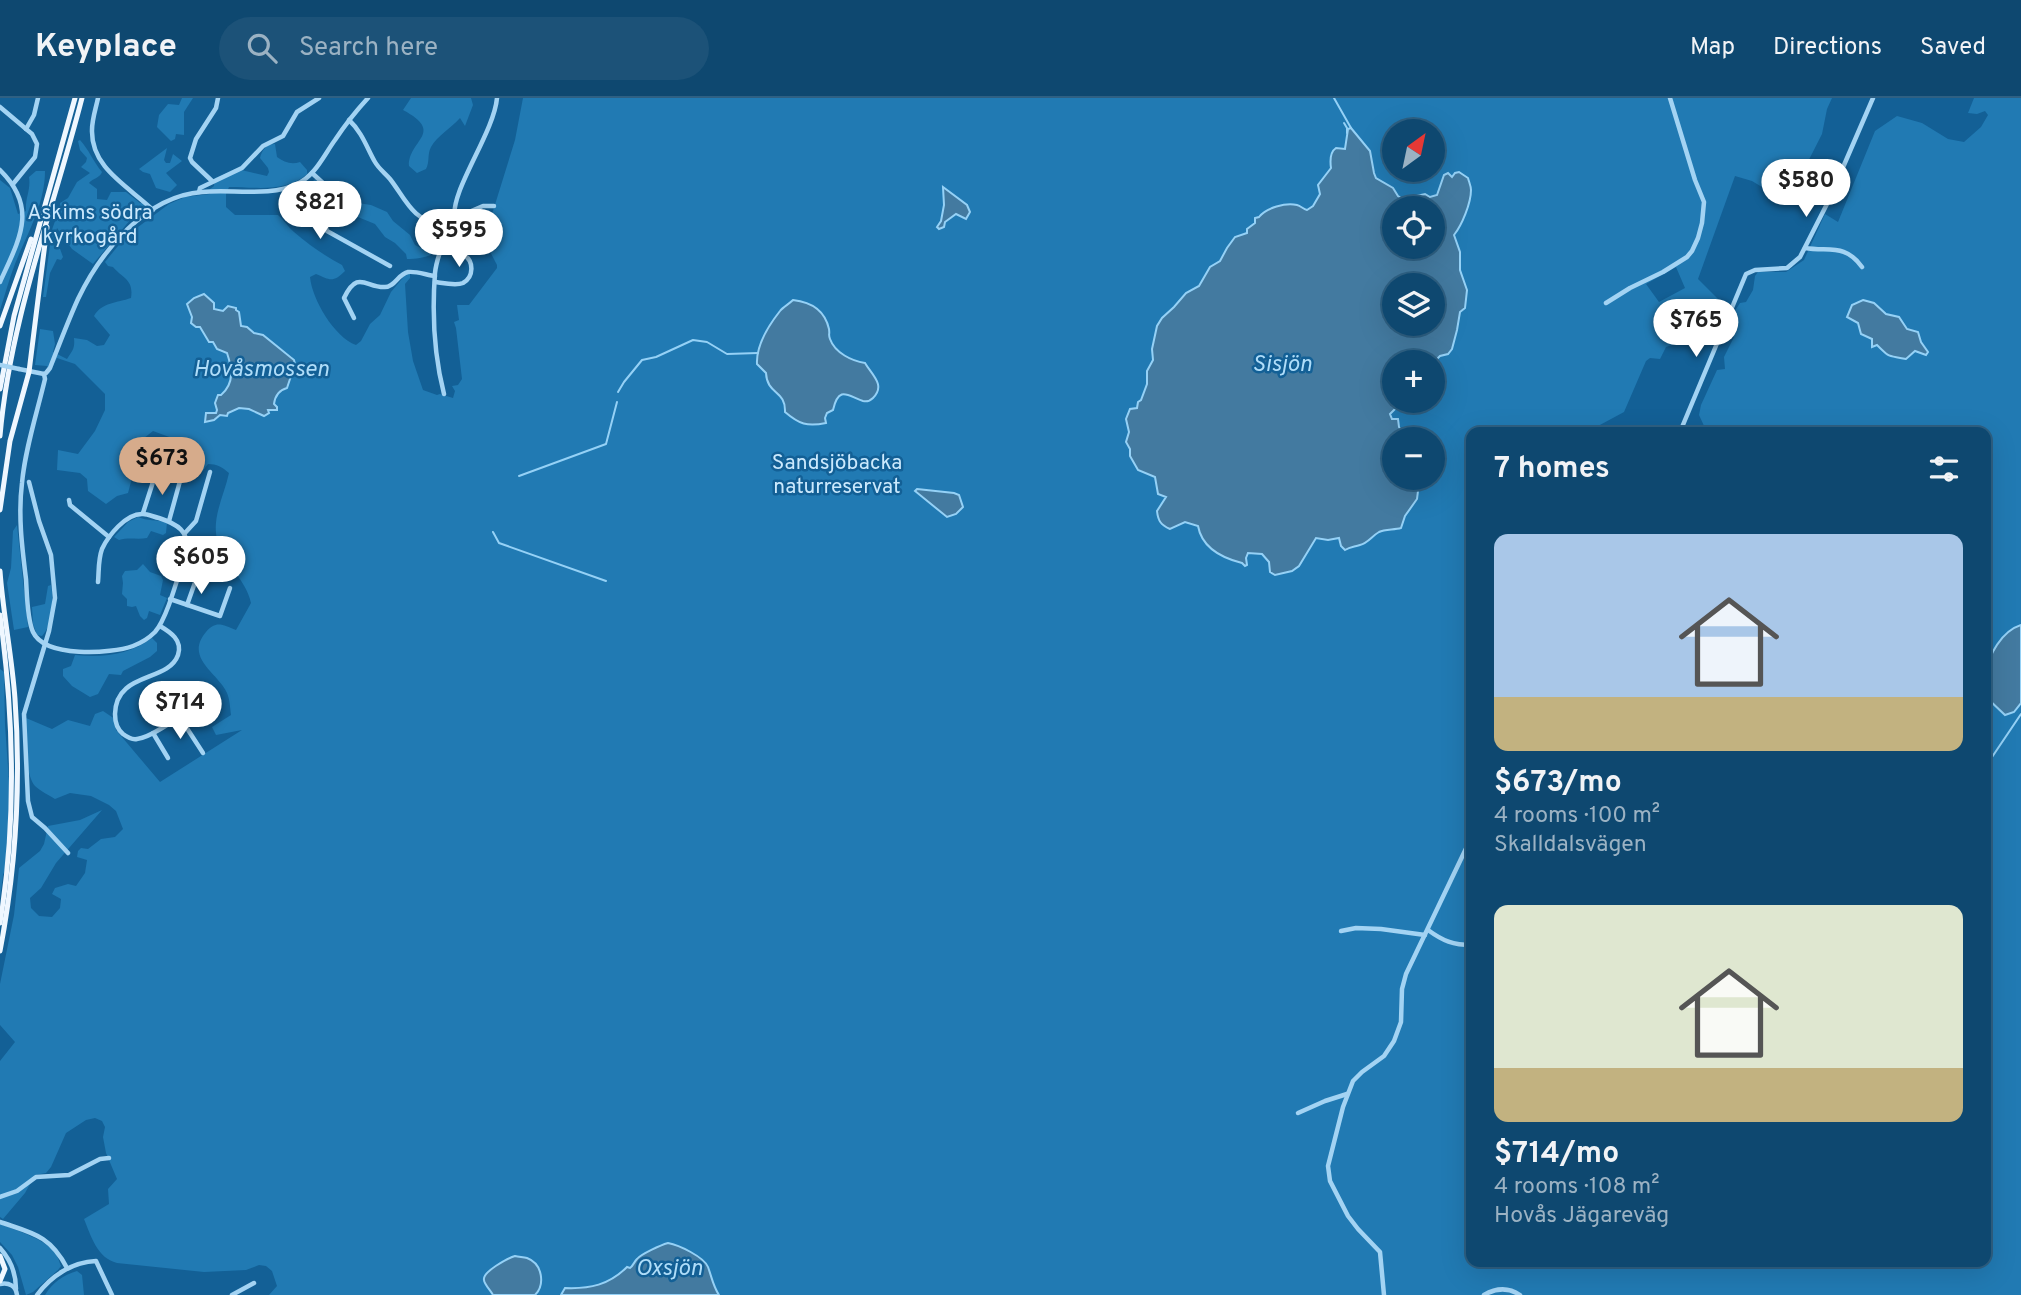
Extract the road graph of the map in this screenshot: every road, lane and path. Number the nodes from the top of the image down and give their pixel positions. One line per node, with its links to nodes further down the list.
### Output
1 (38, 98): 13 (street)
2 (75, 98): 24 (main road)
3 (82, 98): 21 (main road)
4 (98, 98): 20 (street)
5 (218, 98): 16 (street)
6 (319, 98): 16 (street)
7 (368, 98): 12 (street)
8 (497, 98): 22 (street)
9 (1670, 98): 31 (street)
10 (1873, 98): 26 (street)
11 (0, 107): 13 (street)
12 (349, 120): 15 (street); 23 (street)
13 (26, 129): 17 (street)
14 (0, 170): 17 (street)
15 (312, 173): 18 (street); 27 (street)
16 (212, 181): 18 (street)
17 (13, 184): 30 (street)
18 (199, 192): 20 (street)
19 (494, 206): 22 (street)
20 (153, 209): 36 (street)
21 (48, 217): 35 (main road); 40 (main road)
22 (455, 218): 23 (street)
23 (442, 224): 25 (street)
24 (36, 231): 33 (main road); 37 (main road)
25 (443, 247): 29 (street); 29 (street)
26 (1805, 248): 28 (street); 39 (street)
27 (390, 266)
28 (1862, 267)
29 (435, 279): 32 (street); 38 (street)
30 (0, 282)
31 (1606, 303)
32 (354, 318)
33 (0, 326)
34 (0, 365): 35 (street, bridge)
35 (29, 372): 36 (street); 48 (main road)
36 (44, 374): 45 (street)
37 (0, 389)
38 (444, 394)
39 (1682, 427)
40 (0, 436)
41 (162, 454): 49 (street)
42 (210, 472): 51 (street)
43 (180, 481): 50 (street)
44 (29, 482): 46 (street)
45 (21, 489): 46 (street); 61 (street)
46 (30, 490): 61 (street)
47 (69, 500): 52 (street)
48 (0, 510)
49 (143, 514): 50 (street); 52 (street)
50 (168, 521): 51 (street)
51 (185, 533): 57 (street)
52 (109, 537): 55 (street)
53 (208, 547): 58 (street)
54 (0, 571): 73 (main road)
55 (98, 582)
56 (230, 588): 58 (street)
57 (170, 599): 58 (street); 60 (street)
58 (187, 605)
59 (0, 615): 69 (main road)
60 (160, 626): 61 (street); 64 (street)
61 (45, 644): 68 (street)
62 (207, 698): 63 (street)
63 (179, 716): 64 (street); 65 (street)
64 (153, 733): 66 (street)
65 (202, 753)
66 (168, 758)
67 (1466, 849): 71 (street)
68 (68, 853)
69 (0, 923)
70 (1340, 931): 71 (street)
71 (1427, 933): 72 (street); 74 (street)
72 (1466, 945)
73 (0, 951)
74 (1348, 1094): 75 (street); 88 (street)
75 (1298, 1113)
76 (109, 1158): 77 (street)
77 (0, 1197)
78 (0, 1222): 81 (street)
79 (0, 1248): 84 (street)
80 (0, 1256): 82 (main road)
81 (66, 1268): 85 (street); 86 (street)
82 (0, 1282): 84 (street)
83 (254, 1283): 87 (street)
84 (16, 1292)
85 (37, 1295)
86 (112, 1295)
87 (232, 1295)
88 (1384, 1295)
89 (1484, 1295): 90 (street)
90 (1520, 1295)

